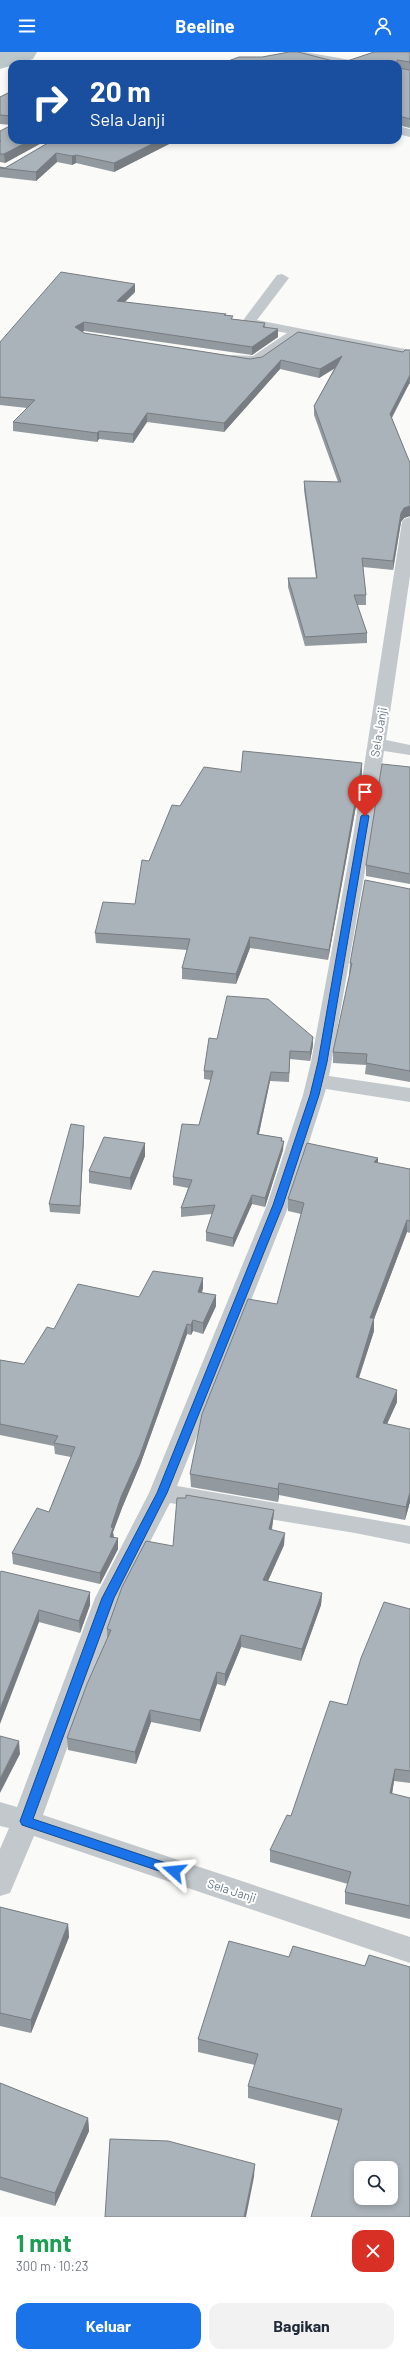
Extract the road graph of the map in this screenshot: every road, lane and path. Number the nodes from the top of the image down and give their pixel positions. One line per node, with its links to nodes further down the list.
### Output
1 (265, 60): 2 (street)
2 (332, 60)
3 (282, 278): 4 (street)
4 (299, 330): 5 (street); 6 (street)
5 (410, 354)
6 (215, 357)
7 (410, 522): 8 (street, Sela Janji)
8 (376, 744): 9 (street); 10 (street, Sela Janji)
9 (410, 750)
10 (317, 1081): 11 (street); 12 (street, Sela Janji)
11 (410, 1095)
12 (162, 1493): 13 (street); 14 (street, Sela Janji)
13 (410, 1535)
14 (13, 1818): 15 (street); 16 (street, Sela Janji)
15 (0, 1884)
16 (410, 1950)

